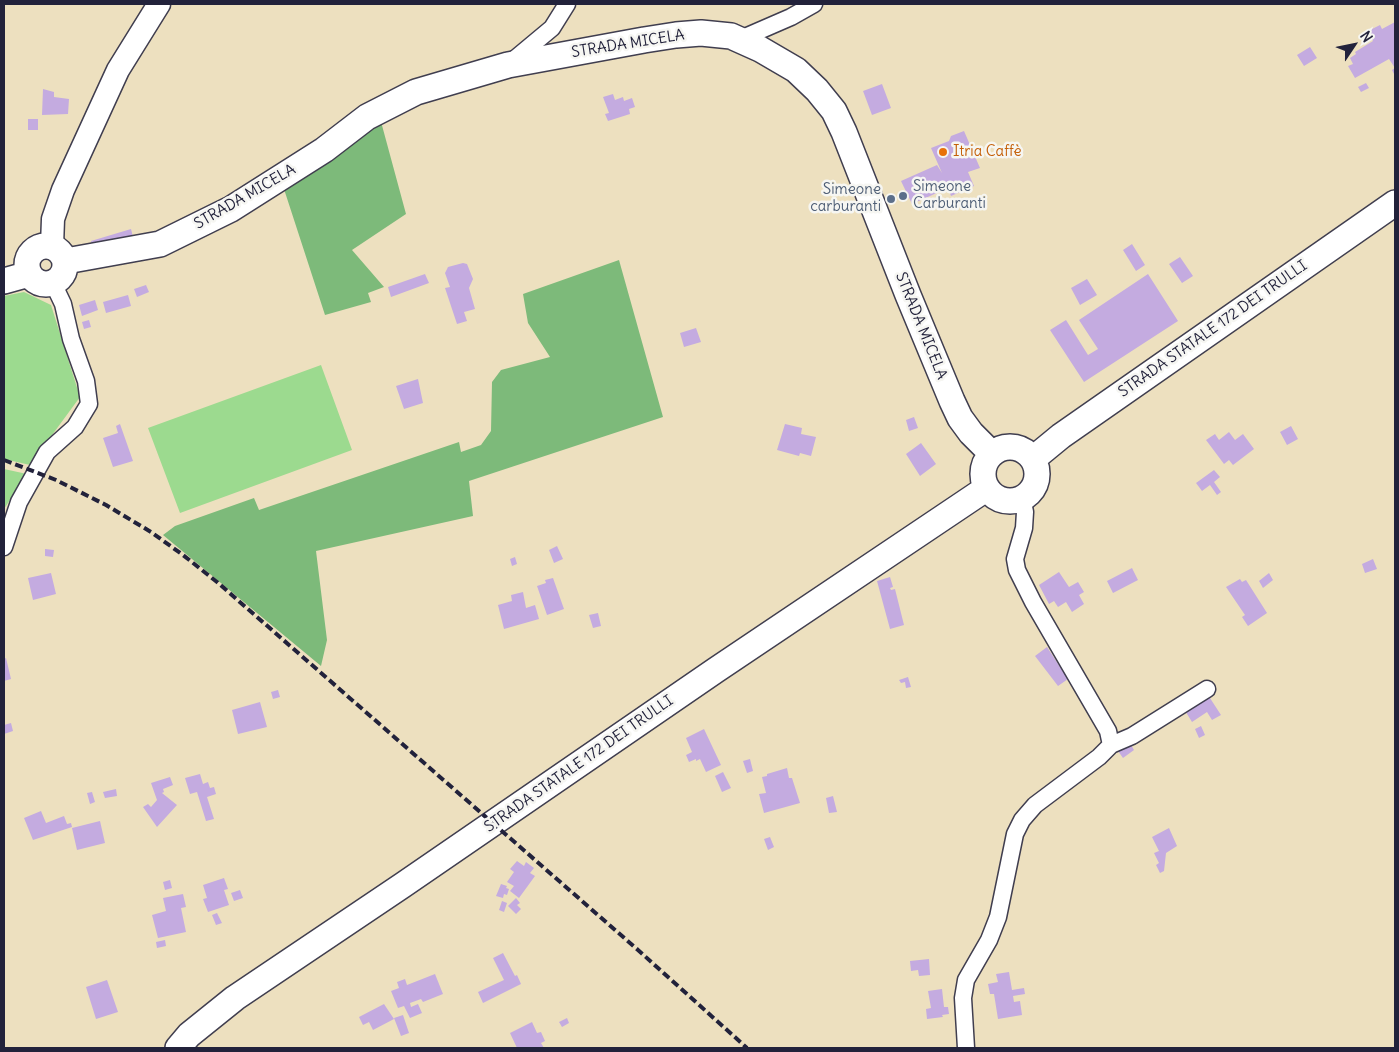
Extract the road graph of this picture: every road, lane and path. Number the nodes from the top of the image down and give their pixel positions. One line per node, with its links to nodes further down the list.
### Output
1 (159, 4): 7 (street)
2 (567, 4): 5 (street)
3 (814, 4): 4 (street)
4 (738, 40): 5 (main road, STRADA MICELA); 11 (main road, STRADA MICELA)
5 (508, 65): 7 (main road, STRADA MICELA)
6 (1395, 203): 12 (main road, STRADA STATALE 172 DEI TRULLI)
7 (59, 253): 8 (main road); 10 (main road)
8 (29, 274): 9 (main road); 10 (main road)
9 (4, 281)
10 (54, 283): 15 (street)
11 (992, 454): 12 (main road); 13 (main road)
12 (1033, 459): 14 (main road)
13 (987, 488): 14 (main road); 18 (main road, STRADA STATALE 172 DEI TRULLI)
14 (1022, 498): 17 (street)
15 (4, 547)
16 (1207, 689): 17 (street)
17 (1110, 745): 19 (street)
18 (178, 1048)
19 (966, 1048)

